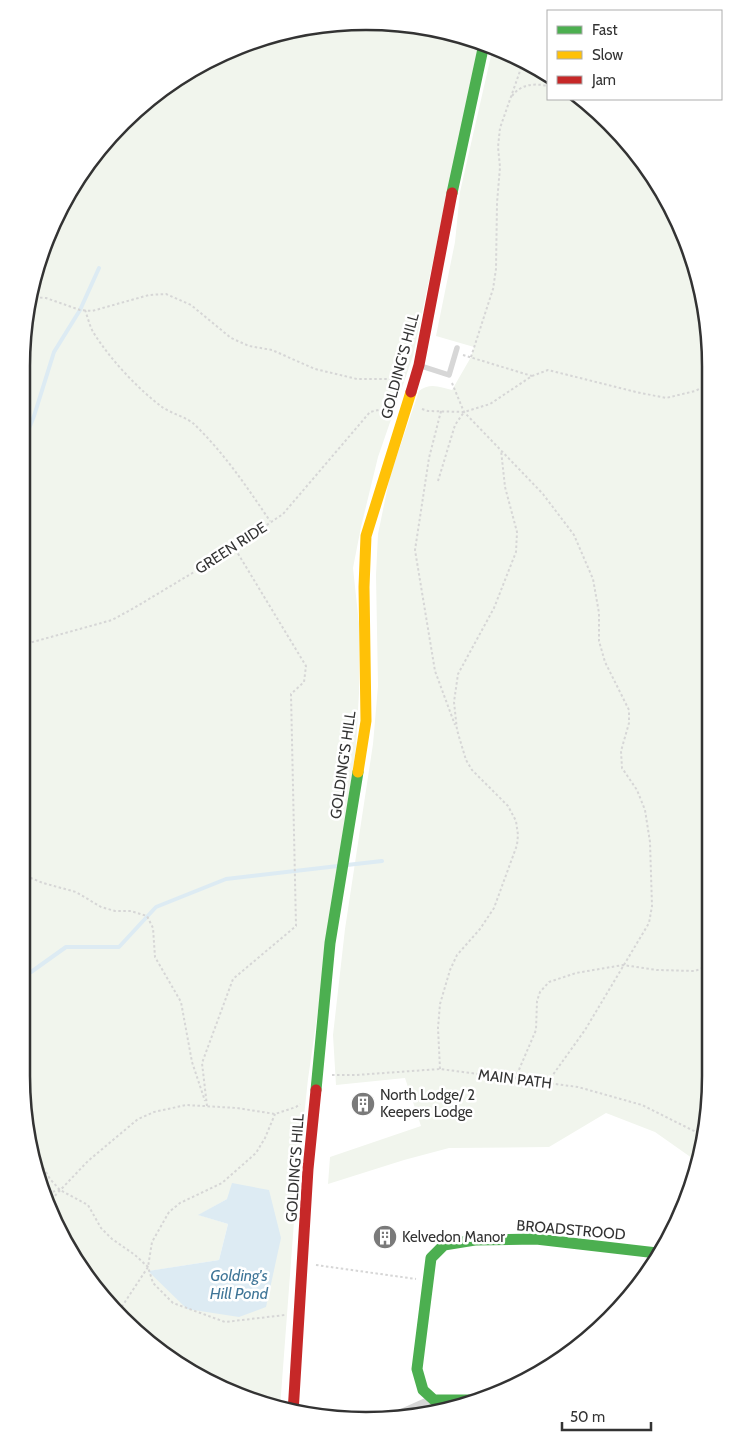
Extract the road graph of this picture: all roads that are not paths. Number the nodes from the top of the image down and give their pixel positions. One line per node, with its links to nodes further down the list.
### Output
1 (482, 51): 3 (main road, GOLDING'S HILL)
2 (457, 350): 3 (lane)
3 (419, 365): 7 (main road, GOLDING'S HILL)
4 (652, 1252): 5 (main road, BROADSTROOD)
5 (434, 1400): 6 (main road); 8 (street)
6 (456, 1400)
7 (294, 1405)
8 (416, 1408)

